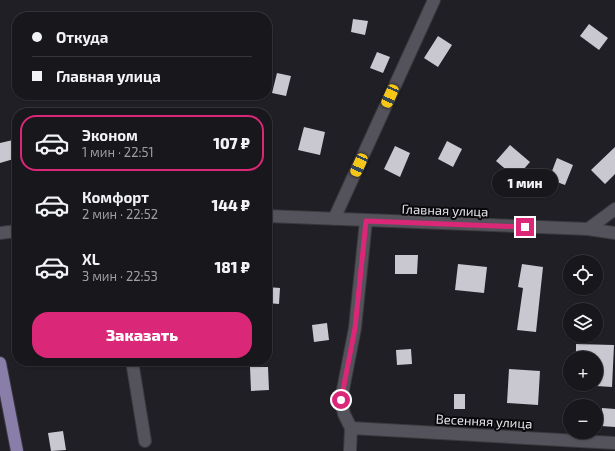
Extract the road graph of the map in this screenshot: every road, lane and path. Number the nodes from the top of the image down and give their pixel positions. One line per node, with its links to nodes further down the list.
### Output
1 (434, 0): 4 (street)
2 (615, 209): 6 (street)
3 (272, 216): 4 (street, Главная улица)
4 (334, 219): 5 (street, Главная улица)
5 (366, 221): 6 (street, Главная улица); 12 (street)
6 (588, 229): 9 (street, Главная улица)
7 (12, 232): 8 (street)
8 (0, 233)
9 (615, 233)
10 (0, 363): 15 (main road)
11 (133, 366): 13 (street)
12 (351, 428): 14 (street, Весенняя улица); 16 (street)
13 (145, 441)
14 (615, 443)
15 (17, 451)
16 (350, 451)

